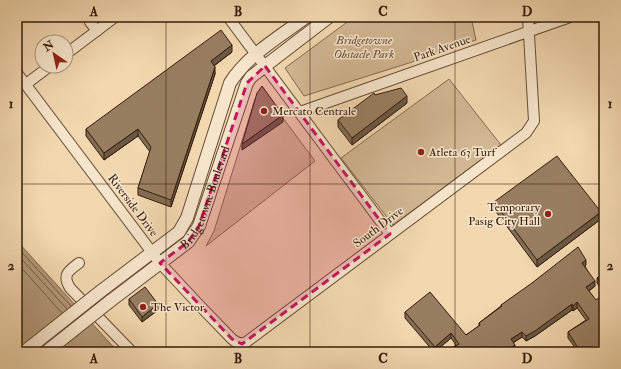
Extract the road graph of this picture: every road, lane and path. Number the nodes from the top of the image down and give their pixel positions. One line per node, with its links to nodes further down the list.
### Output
1 (116, 17): 8 (street)
2 (228, 17): 11 (street)
3 (306, 17): 11 (street, Bridgetowne Boulevard)
4 (329, 17): 12 (street, Bridgetowne Boulevard)
5 (528, 17): 9 (street)
6 (570, 17): 9 (street, Park Avenue)
7 (90, 22): 8 (street)
8 (97, 31): 10 (street)
9 (529, 32): 16 (street, Park Avenue); 17 (street, South Drive)
10 (74, 48)
11 (256, 54): 12 (street); 18 (street, Bridgetowne Boulevard)
12 (265, 66): 16 (street); 20 (street, Bridgetowne Boulevard)
13 (17, 73): 15 (street, Riverside Drive)
14 (39, 74): 15 (street)
15 (26, 84): 18 (street, Riverside Drive)
16 (300, 112): 17 (street)
17 (390, 234): 21 (street, South Drive)
18 (153, 253): 20 (street, Riverside Drive); 22 (street, Bridgetowne Boulevard, bridge)
19 (79, 263): 24 (street)
20 (160, 263): 21 (street, Riverside Drive); 23 (street, Bridgetowne Boulevard, bridge)
21 (238, 343)
22 (24, 352)
23 (46, 352)
24 (132, 352)

